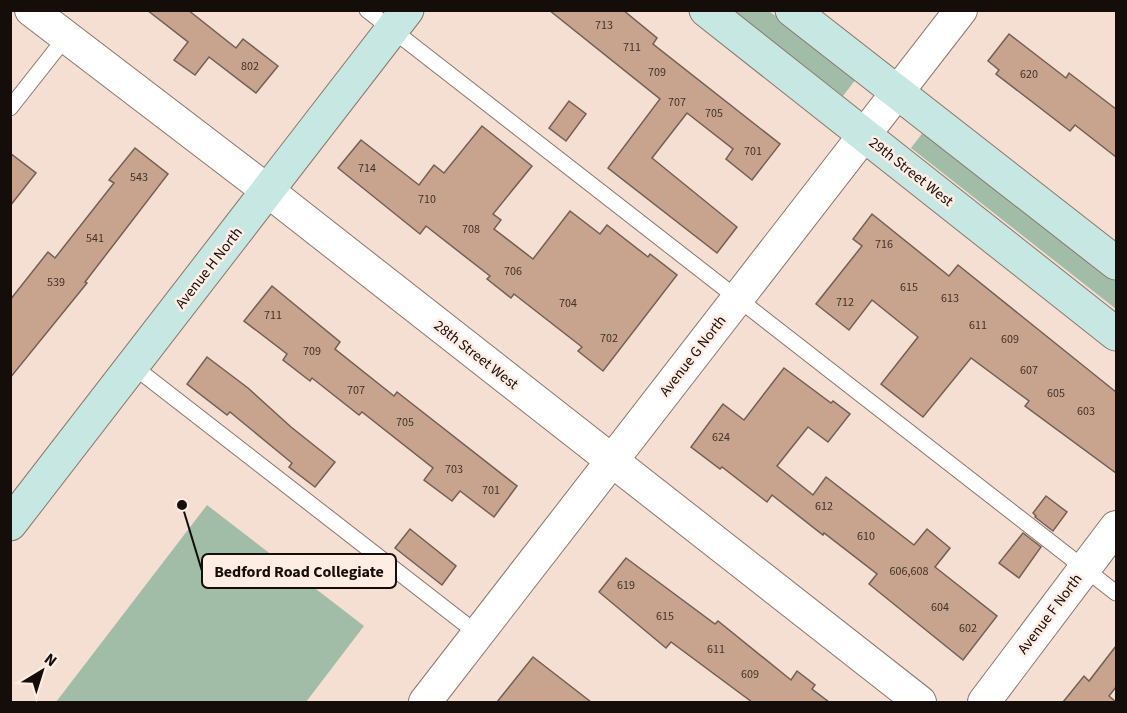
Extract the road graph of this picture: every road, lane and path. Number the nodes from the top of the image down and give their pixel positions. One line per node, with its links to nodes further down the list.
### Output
1 (31, 10): 6 (street, 28th Street West)
2 (706, 10): 9 (street, 29th Street West)
3 (792, 10): 7 (street)
4 (961, 10): 7 (street, Avenue G North)
5 (389, 17): 10 (street, Avenue H North); 12 (lane)
6 (66, 37): 8 (lane); 10 (street, 28th Street West)
7 (898, 94): 9 (street, Avenue G North); 11 (street)
8 (10, 108)
9 (865, 136): 12 (street, Avenue G North); 13 (street, 29th Street West)
10 (268, 191): 14 (street, Avenue H North); 15 (street, 28th Street West)
11 (1116, 263)
12 (738, 298): 15 (street, Avenue G North); 18 (lane)
13 (1116, 334)
14 (133, 366): 16 (street, Avenue H North); 20 (lane)
15 (611, 462): 20 (street, Avenue G North); 22 (street, 28th Street West)
16 (10, 524)
17 (1116, 527): 18 (street, Avenue F North)
18 (1084, 568): 19 (lane); 23 (street, Avenue F North)
19 (1116, 593)
20 (478, 634): 21 (street, Avenue G North)
21 (425, 702)
22 (920, 702)
23 (984, 702)

